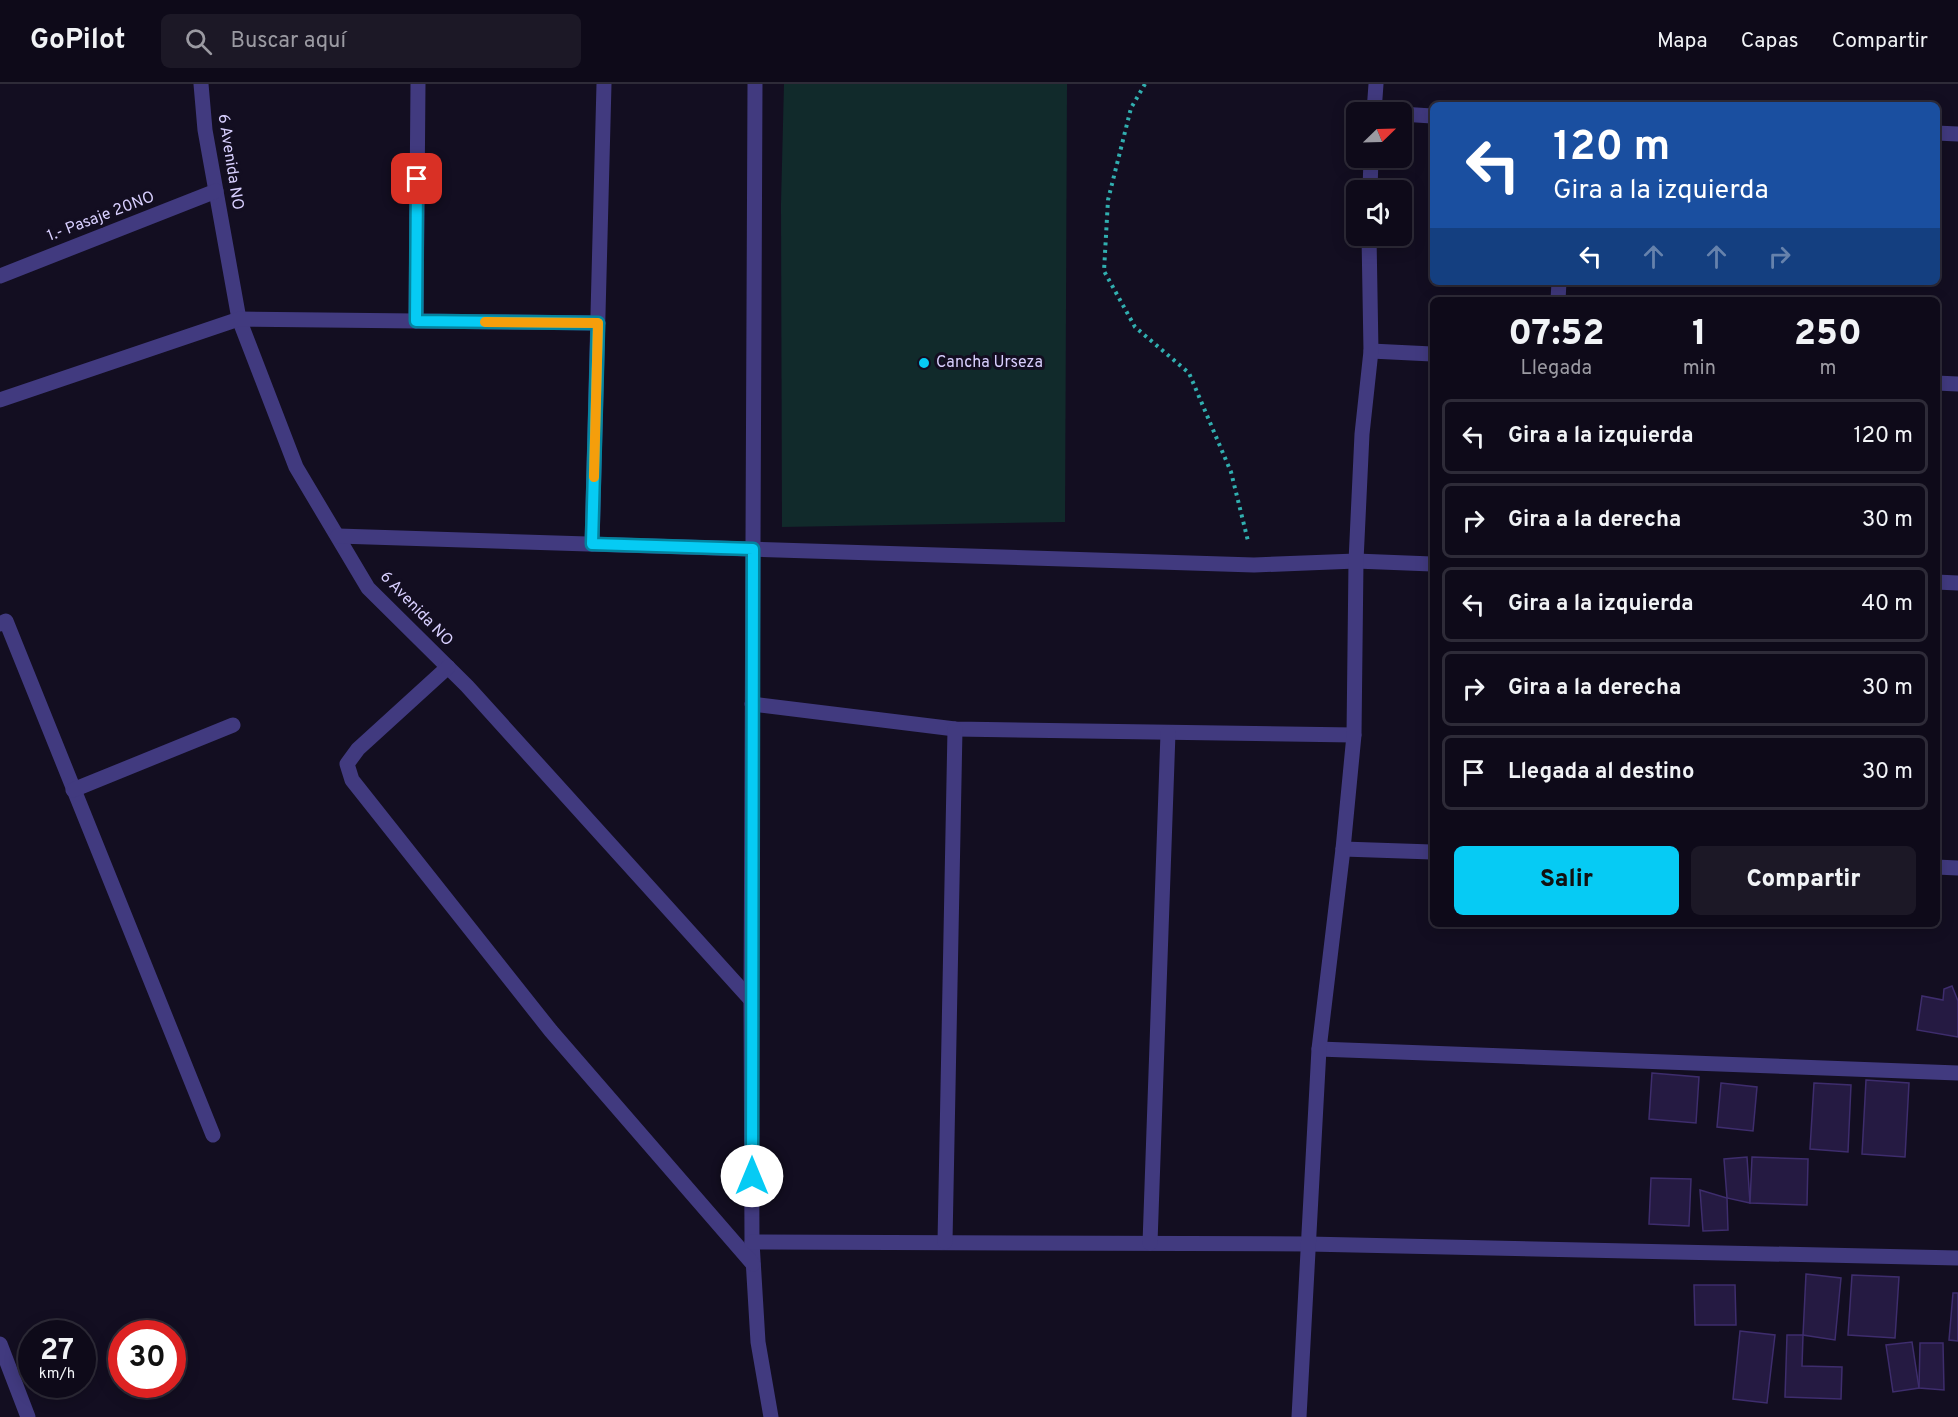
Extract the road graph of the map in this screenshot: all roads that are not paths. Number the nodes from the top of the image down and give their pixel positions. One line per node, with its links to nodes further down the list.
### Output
1 (201, 84): 11 (street, 6 Avenida NO)
2 (418, 84): 15 (street)
3 (604, 84): 16 (street)
4 (755, 84): 24 (street)
5 (1376, 84): 6 (street)
6 (1375, 102)
7 (1412, 115): 8 (street)
8 (1430, 116)
9 (1940, 133): 10 (street)
10 (1958, 134)
11 (216, 191): 13 (street, 1.- Pasaje 20NO); 14 (street, 6 Avenida NO)
12 (1369, 246): 17 (street)
13 (0, 276)
14 (238, 319): 15 (street); 21 (street); 22 (street, 6 Avenida NO)
15 (416, 321): 16 (street)
16 (598, 323): 23 (street)
17 (1371, 351): 18 (street); 25 (street)
18 (1430, 354)
19 (1940, 383): 20 (street)
20 (1958, 384)
21 (0, 400)
22 (338, 536): 23 (street); 30 (street, 6 Avenida NO)
23 (592, 544): 24 (street)
24 (753, 549): 25 (street); 31 (street)
25 (1356, 561): 26 (street); 35 (street)
26 (1430, 564)
27 (1940, 582): 28 (street)
28 (1958, 583)
29 (3, 622): 36 (street)
30 (448, 668): 41 (street, 6 Avenida NO); 50 (street)
31 (752, 704): 33 (street); 41 (street)
32 (233, 725): 36 (street)
33 (955, 729): 34 (street); 46 (street)
34 (1168, 733): 35 (street); 47 (street)
35 (1353, 735): 37 (street)
36 (73, 790): 44 (street)
37 (1343, 849): 38 (street); 42 (street)
38 (1430, 852)
39 (1940, 867): 40 (street)
40 (1958, 868)
41 (751, 1000): 45 (street)
42 (1318, 1049): 43 (street); 48 (street)
43 (1958, 1073)
44 (213, 1135)
45 (752, 1242): 46 (street); 50 (street)
46 (945, 1242): 47 (street)
47 (1150, 1243): 48 (street)
48 (1308, 1244): 49 (street); 54 (street)
49 (1958, 1258)
50 (753, 1264): 53 (street)
51 (0, 1344): 52 (street)
52 (28, 1417)
53 (771, 1417)
54 (1299, 1417)

